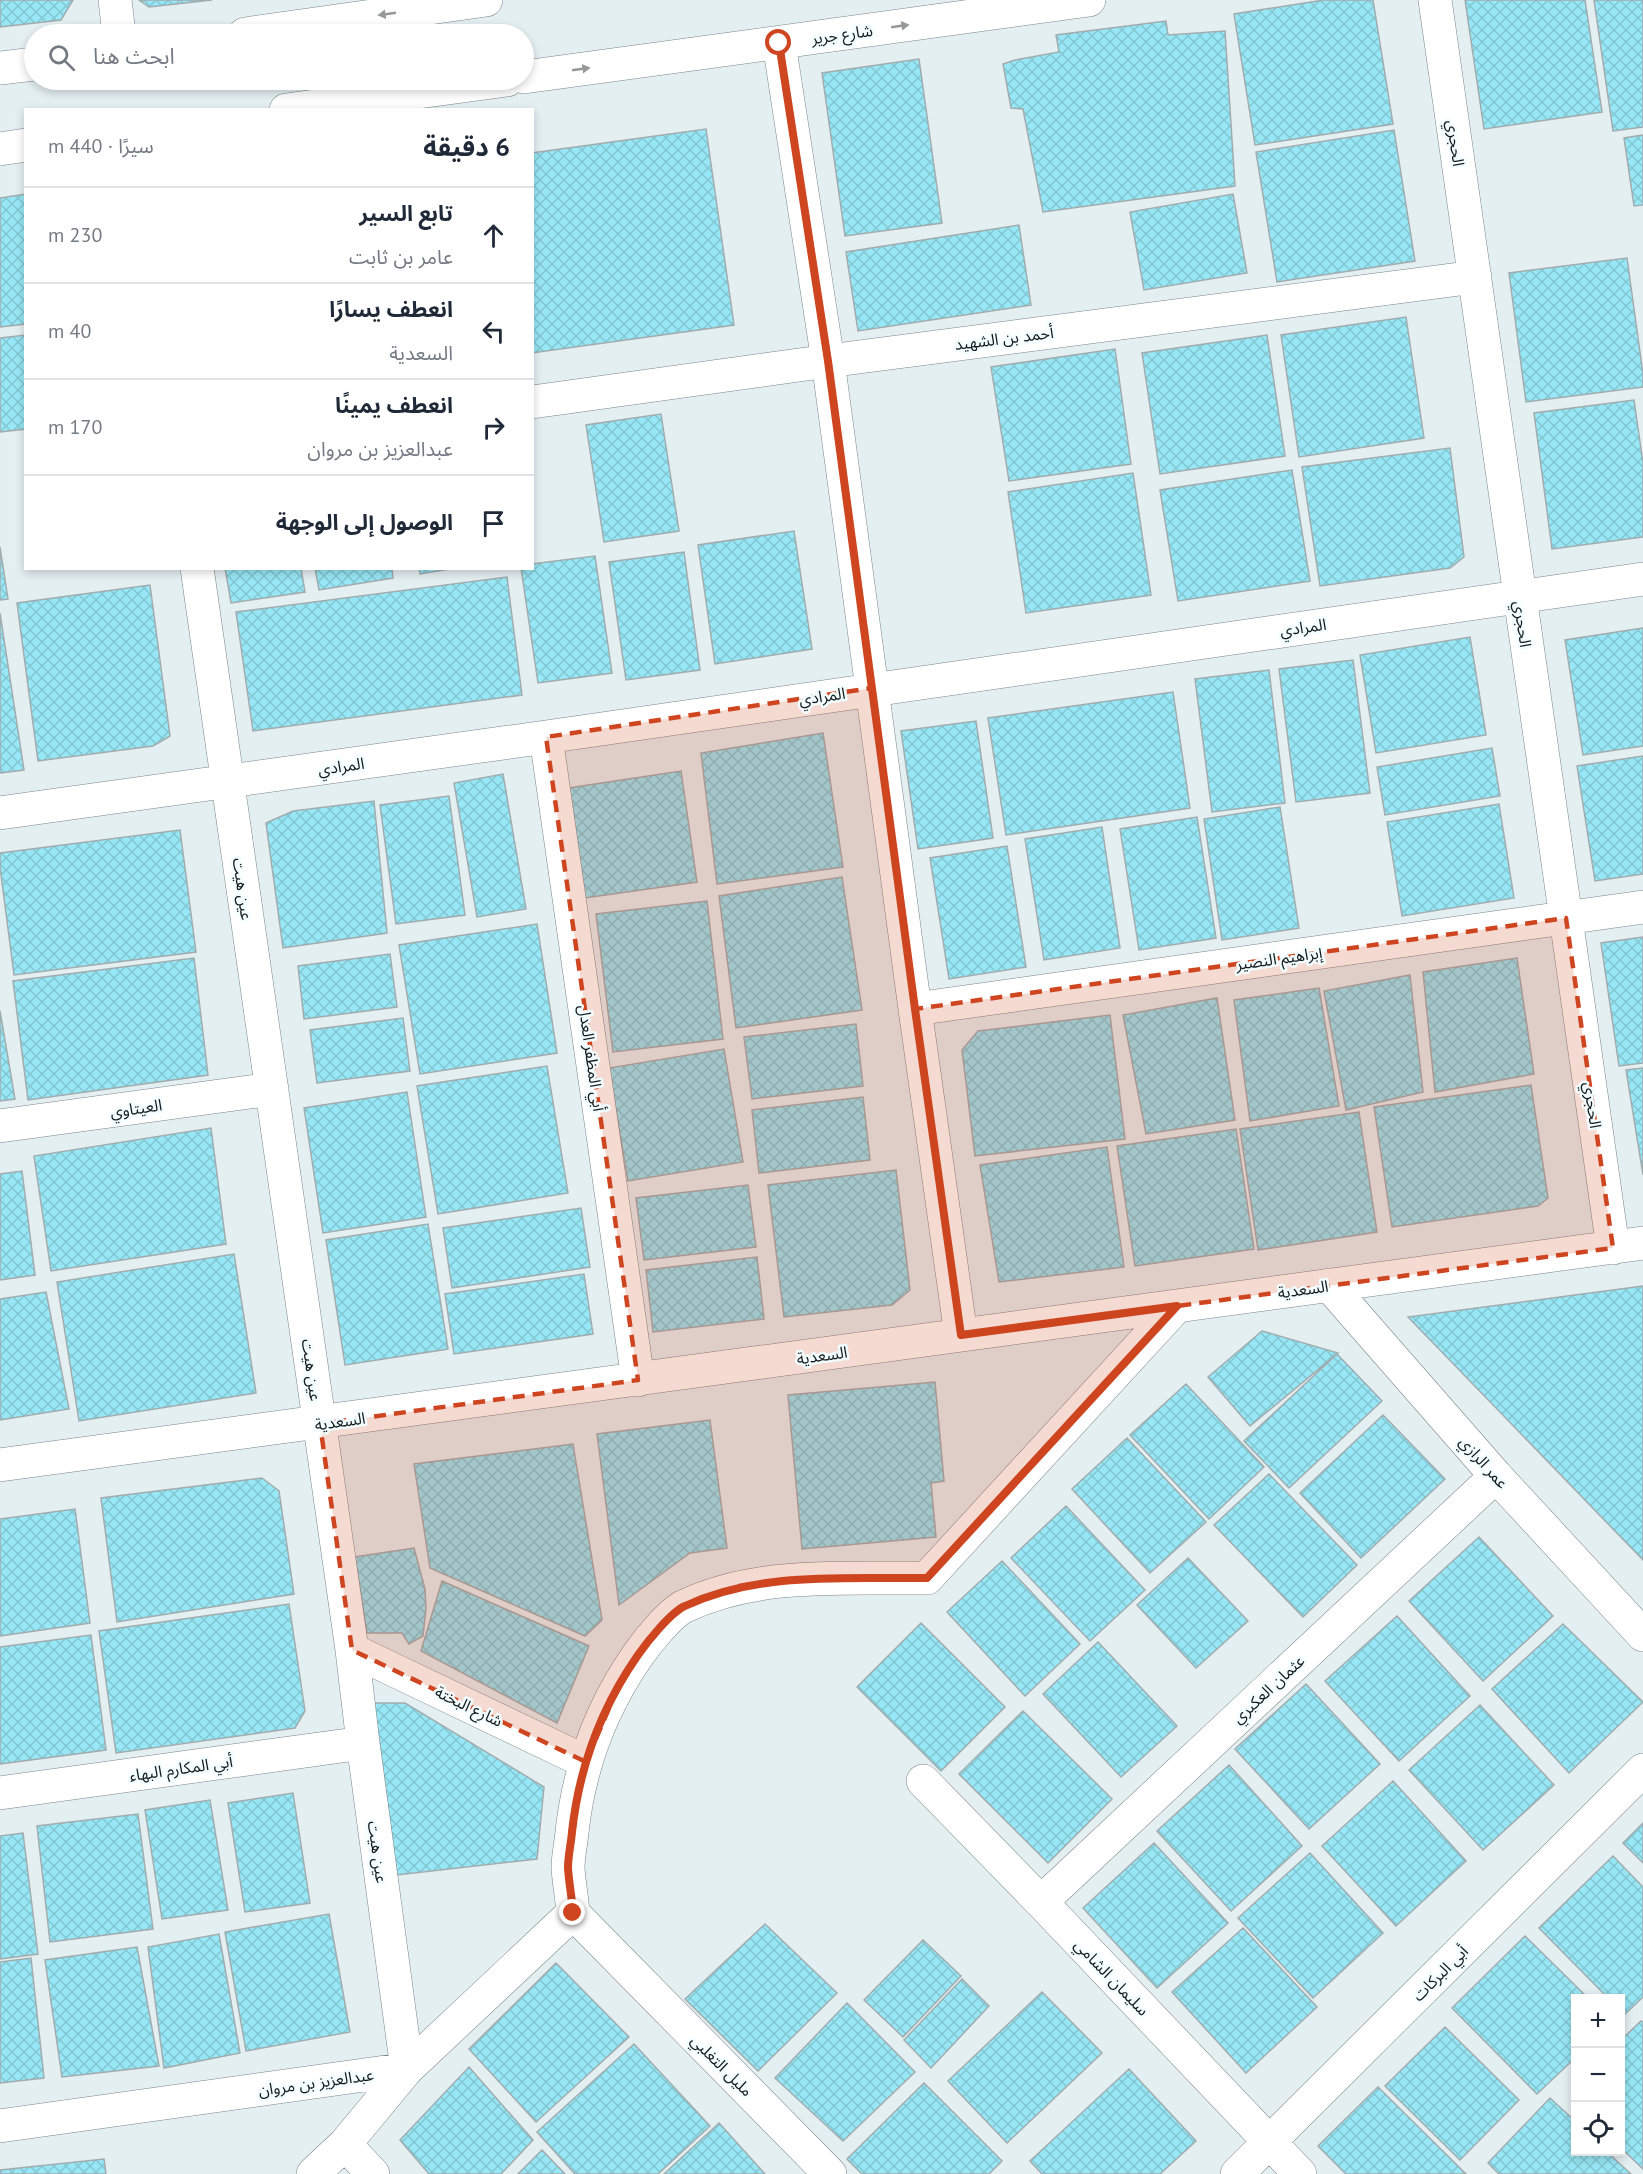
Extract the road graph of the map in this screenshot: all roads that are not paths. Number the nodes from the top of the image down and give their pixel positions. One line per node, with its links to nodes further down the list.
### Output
1 (115, 0): 6 (street)
2 (486, 0): 5 (street)
3 (1089, 0): 8 (street, شارع جرير, one-way to 3)
4 (1435, 0): 16 (street, الحجري)
5 (443, 3): 7 (street, one-way to 7)
6 (118, 24)
7 (309, 24)
8 (779, 43): 11 (street, شارع جرير, one-way to 8); 17 (street)
9 (24, 65): 10 (street)
10 (0, 68)
11 (534, 76)
12 (433, 90): 13 (street)
13 (301, 108)
14 (24, 146): 15 (street)
15 (0, 149)
16 (1475, 277): 17 (street, أحمد بن الشهيد); 21 (street, الحجري)
17 (828, 361): 18 (street, أحمد بن الشهيد); 22 (street)
18 (534, 402)
19 (197, 570): 24 (street, عين هيت)
20 (1643, 579): 21 (street, المرادي)
21 (1519, 595): 22 (street, المرادي); 27 (street, الحجري)
22 (872, 688): 23 (street, المرادي); 28 (street)
23 (546, 737): 24 (street, المرادي); 35 (street, أبي المظفر العدل)
24 (228, 782): 25 (street, المرادي); 29 (street, عين هيت)
25 (0, 813)
26 (1643, 907): 27 (street, إبراهيم النصير)
27 (1566, 918): 28 (street, إبراهيم النصير); 31 (street, الحجري)
28 (915, 1009): 34 (street)
29 (272, 1089): 30 (street, العيتاوي); 36 (street, عين هيت)
30 (0, 1126)
31 (1628, 1245): 32 (street, السعدية)
32 (1329, 1286): 33 (street, السعدية); 38 (street, عمر الرازي)
33 (1177, 1306): 34 (street, السعدية); 42 (street)
34 (961, 1335): 35 (street, السعدية)
35 (638, 1380): 36 (street, السعدية)
36 (320, 1424): 37 (street, السعدية); 40 (street, عين هيت)
37 (0, 1465)
38 (1496, 1476): 39 (street, عمر الرازي); 46 (street, عثمان العكبري)
39 (1643, 1635)
40 (352, 1650): 41 (street, عين هيت); 42 (street, شارع البختة)
41 (363, 1743): 45 (street, أبي المكارم البهاء); 48 (street, عين هيت)
42 (586, 1762): 47 (street)
43 (1643, 1770): 50 (street, أبي البركات)
44 (923, 1781): 46 (street, سليمان الشامي)
45 (0, 1793)
46 (1041, 1902): 50 (street, سليمان الشامي)
47 (573, 1913): 48 (street); 54 (street, مليل التغلبي)
48 (407, 2069): 49 (street, عبدالعزيز بن مروان); 51 (street)
49 (0, 2126)
50 (1270, 2143): 55 (street, أبي البركات); 56 (street, سليمان الشامي)
51 (345, 2144): 52 (street); 53 (street)
52 (313, 2174)
53 (373, 2174)
54 (830, 2174)
55 (1237, 2174)
56 (1300, 2174)

